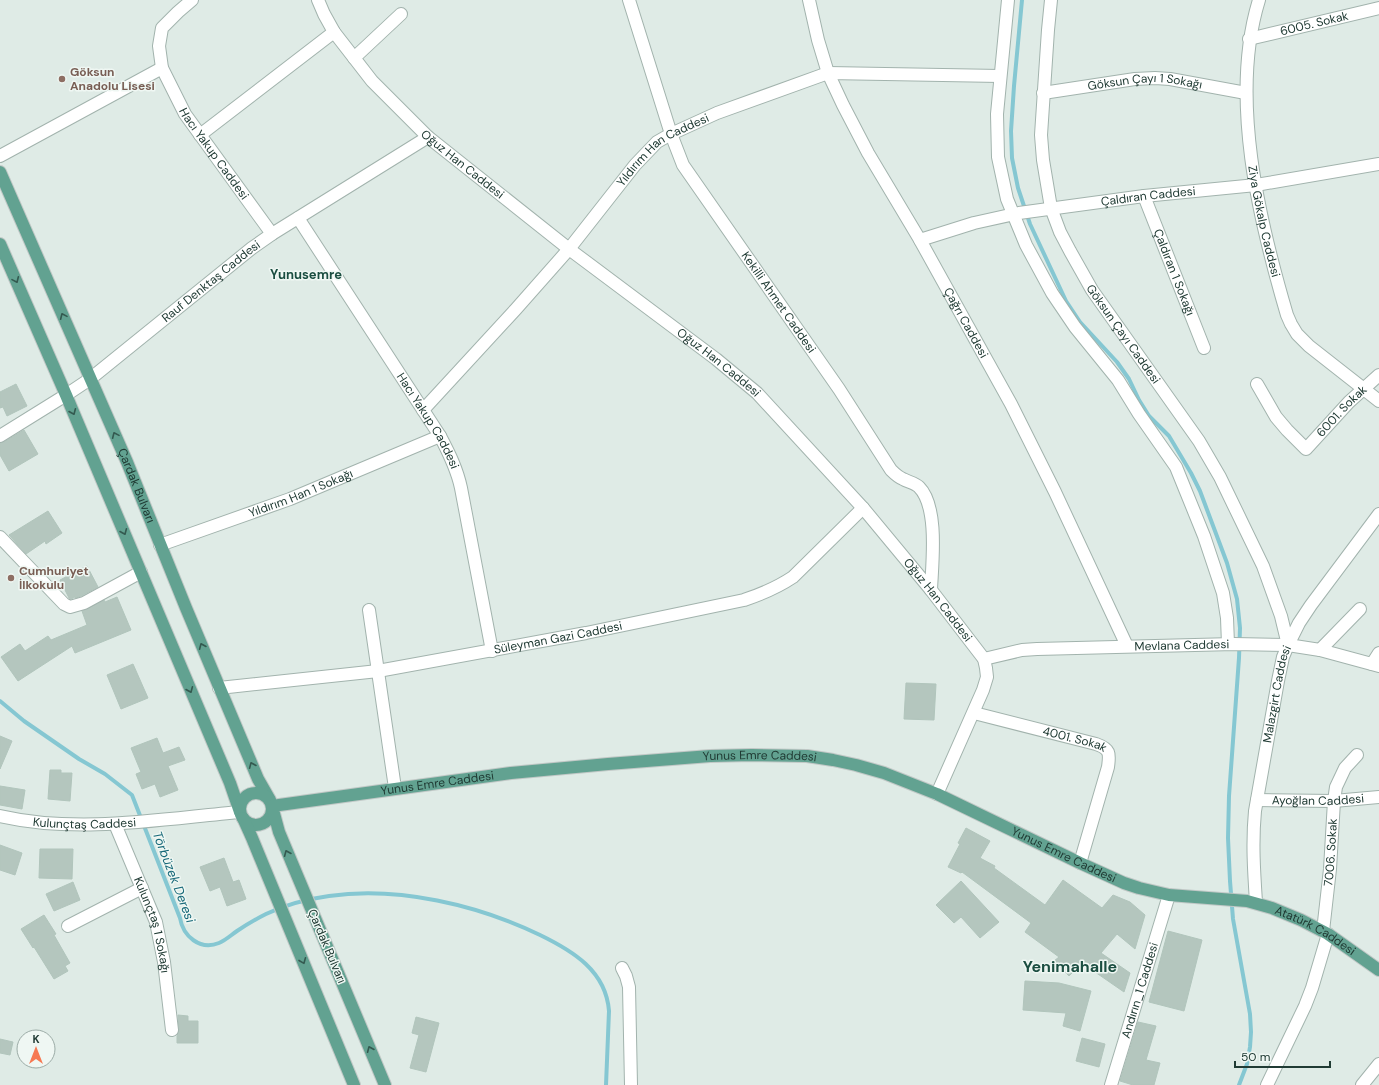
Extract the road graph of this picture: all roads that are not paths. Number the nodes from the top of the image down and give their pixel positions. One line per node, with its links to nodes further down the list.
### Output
1 (192, 0): 13 (street, Hacı Yakup Caddesi)
2 (318, 0): 10 (street, Oğuz Han Caddesi)
3 (629, 0): 18 (street, Kekilli Ahmet Caddesi)
4 (809, 0): 14 (street, Çağrı Caddesi)
5 (1008, 0): 15 (street)
6 (1051, 0): 16 (street, Göksun Çayı Caddesi)
7 (1259, 0): 11 (street, Ziya Gökalp Caddesi)
8 (1379, 8): 11 (street, 6005. Sokak)
9 (401, 14): 12 (street)
10 (334, 32): 12 (street, Oğuz Han Caddesi); 19 (street)
11 (1249, 39): 17 (street, Ziya Gökalp Caddesi)
12 (354, 58): 20 (street, Oğuz Han Caddesi)
13 (162, 68): 19 (street, Hacı Yakup Caddesi); 21 (street)
14 (828, 73): 15 (street, Yıldırım Han Caddesi); 18 (street, Yıldırım Han Caddesi); 30 (street, Çağrı Caddesi)
15 (1000, 76): 27 (street)
16 (1043, 93): 17 (street, Göksun Çayı 1 Sokağı); 26 (street, Göksun Çayı Caddesi)
17 (1246, 93): 24 (street, Ziya Gökalp Caddesi)
18 (671, 134): 32 (street, Yıldırım Han Caddesi); 48 (street, Kekilli Ahmet Caddesi)
19 (200, 135): 29 (street, Hacı Yakup Caddesi)
20 (428, 137): 28 (street, Rauf Denktaş Caddesi); 32 (street, Oğuz Han Caddesi)
21 (0, 156)
22 (1379, 164): 24 (street, Çaldıran Caddesi)
23 (0, 172): 35 (main road, Çardak Bulvarı, one-way to 23)
24 (1256, 185): 25 (street, Çaldıran Caddesi); 37 (street, Ziya Gökalp Caddesi)
25 (1144, 196): 26 (street, Çaldıran Caddesi); 33 (street, Çaldıran 1 Sokağı)
26 (1046, 209): 27 (street, Çaldıran Caddesi); 52 (street, Göksun Çayı Caddesi)
27 (1016, 213): 30 (street, Çaldıran Caddesi); 51 (street)
28 (298, 218): 29 (street, Rauf Denktaş Caddesi); 40 (street, Hacı Yakup Caddesi)
29 (272, 234): 35 (street, Rauf Denktaş Caddesi)
30 (920, 240): 53 (street, Çağrı Caddesi)
31 (0, 244): 38 (main road, one-way to 38)
32 (569, 249): 40 (street, Yıldırım Han Caddesi); 43 (street, Oğuz Han Caddesi)
33 (1204, 348)
34 (1379, 375): 37 (street, 6001. Sokak)
35 (90, 379): 38 (street, Rauf Denktaş Caddesi); 46 (main road, Çardak Bulvarı, one-way to 35)
36 (1257, 384): 37 (street, 6001. Sokak)
37 (1363, 389): 39 (street, Ziya Gökalp Caddesi)
38 (66, 395): 41 (street, Rauf Denktaş Caddesi); 47 (main road, one-way to 47)
39 (1379, 401)
40 (423, 410): 42 (street, Hacı Yakup Caddesi)
41 (0, 436)
42 (440, 436): 46 (street, Yıldırım Han 1 Sokağı); 55 (street, Hacı Yakup Caddesi)
43 (863, 508): 48 (street, Oğuz Han Caddesi); 55 (street, Süleyman Gazi Caddesi)
44 (1379, 514): 52 (street, Malazgirt Caddesi)
45 (0, 537): 47 (street)
46 (160, 545): 60 (main road, Çardak Bulvarı, one-way to 46)
47 (141, 572): 69 (main road, one-way to 69)
48 (931, 590): 57 (street, Oğuz Han Caddesi)
49 (1360, 609): 54 (street)
50 (369, 610): 59 (street)
51 (1231, 644): 52 (street, Mevlana Caddesi); 53 (street, Mevlana Caddesi)
52 (1288, 645): 54 (street, Mevlana Caddesi); 66 (street, Malazgirt Caddesi)
53 (1127, 646): 57 (street, Mevlana Caddesi)
54 (1320, 650): 58 (street, Mevlana Caddesi)
55 (492, 651): 59 (street, Süleyman Gazi Caddesi)
56 (1379, 653): 58 (street)
57 (984, 660): 61 (street)
58 (1376, 665)
59 (378, 671): 60 (street, Süleyman Gazi Caddesi); 63 (street)
60 (219, 688): 68 (main road, Çardak Bulvarı, one-way to 60)
61 (974, 713): 64 (street); 72 (street, 4001. Sokak)
62 (1357, 755): 67 (street, 7006. Sokak)
63 (395, 788): 64 (main road, Yunus Emre Caddesi); 68 (main road, Yunus Emre Caddesi)
64 (937, 794): 72 (main road, Yunus Emre Caddesi)
65 (1379, 797): 67 (street, Ayoğlan Caddesi)
66 (1257, 800): 67 (street, Ayoğlan Caddesi); 76 (street, Malazgirt Caddesi)
67 (1334, 801): 78 (street, 7006. Sokak)
68 (271, 803): 69 (main road); 69 (main road); 84 (main road, Çardak Bulvarı, one-way to 68)
69 (242, 815): 71 (street, Kulunçtaş Caddesi); 83 (main road, one-way to 83)
70 (0, 816): 71 (street, Kulunçtaş Caddesi)
71 (115, 824): 73 (street, Kulunçtaş 1 Sokağı)
72 (1080, 863): 74 (main road, Yunus Emre Caddesi)
73 (142, 888): 77 (street); 81 (street, Kulunçtaş 1 Sokağı)
74 (1169, 895): 75 (main road, Yunus Emre Caddesi); 86 (street, Andırın_1 Caddesi)
75 (1222, 899): 76 (main road, Atatürk Caddesi)
76 (1252, 902): 78 (main road, Atatürk Caddesi)
77 (68, 926)
78 (1325, 933): 80 (main road, Atatürk Caddesi); 87 (street, 7006. Sokak)
79 (622, 968): 85 (street)
80 (1379, 970)
81 (172, 1030)
82 (1379, 1064): 88 (street)
83 (354, 1085)
84 (385, 1085)
85 (632, 1085)
86 (1111, 1085)
87 (1267, 1085)
88 (1362, 1085)

